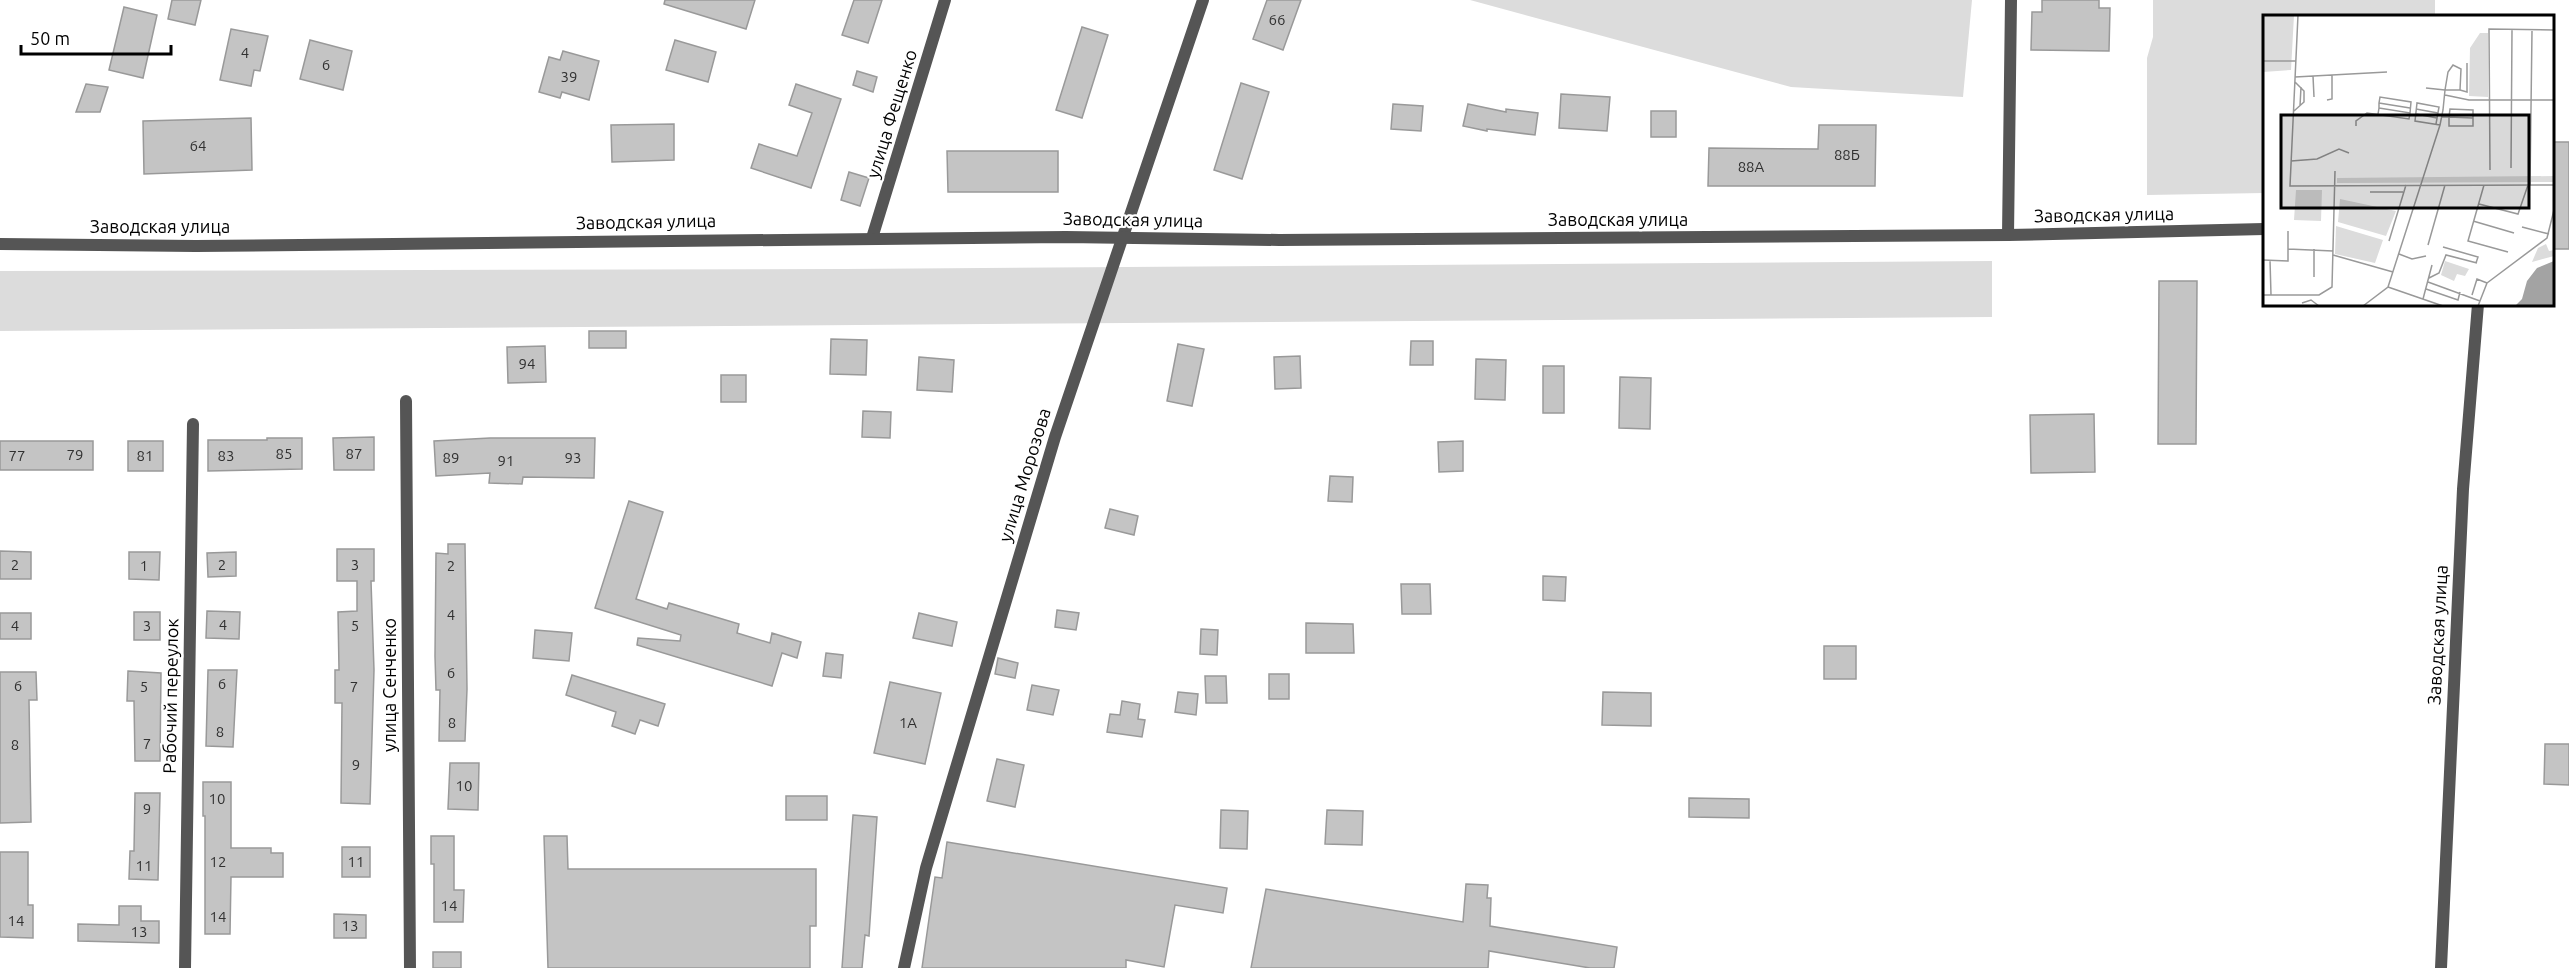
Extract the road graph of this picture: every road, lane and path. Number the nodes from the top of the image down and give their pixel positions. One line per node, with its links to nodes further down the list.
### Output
1 (945, 0): 6 (street, улица Фещенко)
2 (1203, 0): 7 (street, улица Морозова)
3 (2011, 0): 5 (street)
4 (2263, 229): 5 (street, Заводская улица)
5 (2008, 235): 7 (street, Заводская улица)
6 (872, 238): 7 (street, Заводская улица); 8 (street, Заводская улица)
7 (1124, 239): 14 (street, улица Морозова)
8 (0, 244)
9 (2478, 306): 15 (street, Заводская улица)
10 (406, 401): 13 (street, улица Сенченко)
11 (193, 424): 12 (street, Рабочий переулок)
12 (185, 968)
13 (410, 968)
14 (904, 968)
15 (2441, 968)

